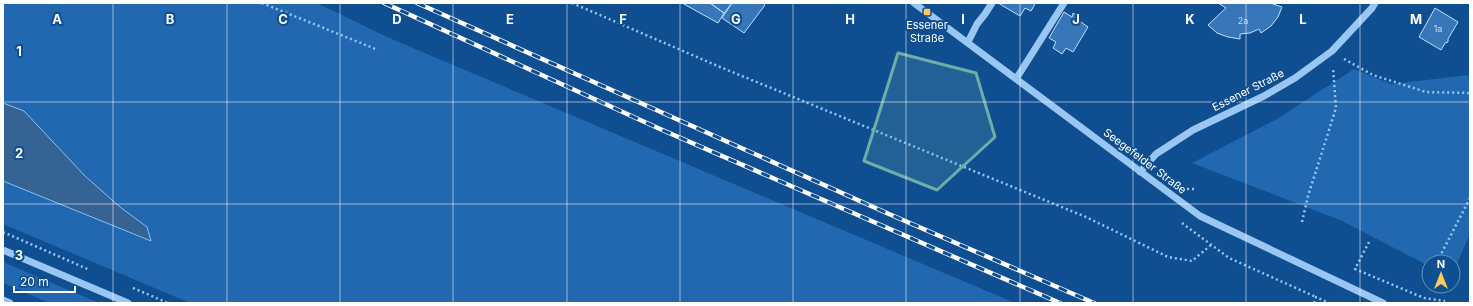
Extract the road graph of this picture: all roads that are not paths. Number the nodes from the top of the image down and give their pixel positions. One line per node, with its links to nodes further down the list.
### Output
1 (914, 3): 5 (street, Seegefelder Straße)
2 (992, 3): 5 (street)
3 (1064, 3): 6 (street)
4 (1375, 3): 7 (street, Essener Straße)
5 (968, 42): 6 (street, Seegefelder Straße)
6 (1016, 79): 7 (street, Seegefelder Straße)
7 (1140, 172): 12 (street, Seegefelder Straße)
8 (3, 250): 11 (street)
9 (3, 300): 10 (street)
10 (10, 303)
11 (128, 303)
12 (1383, 303)

